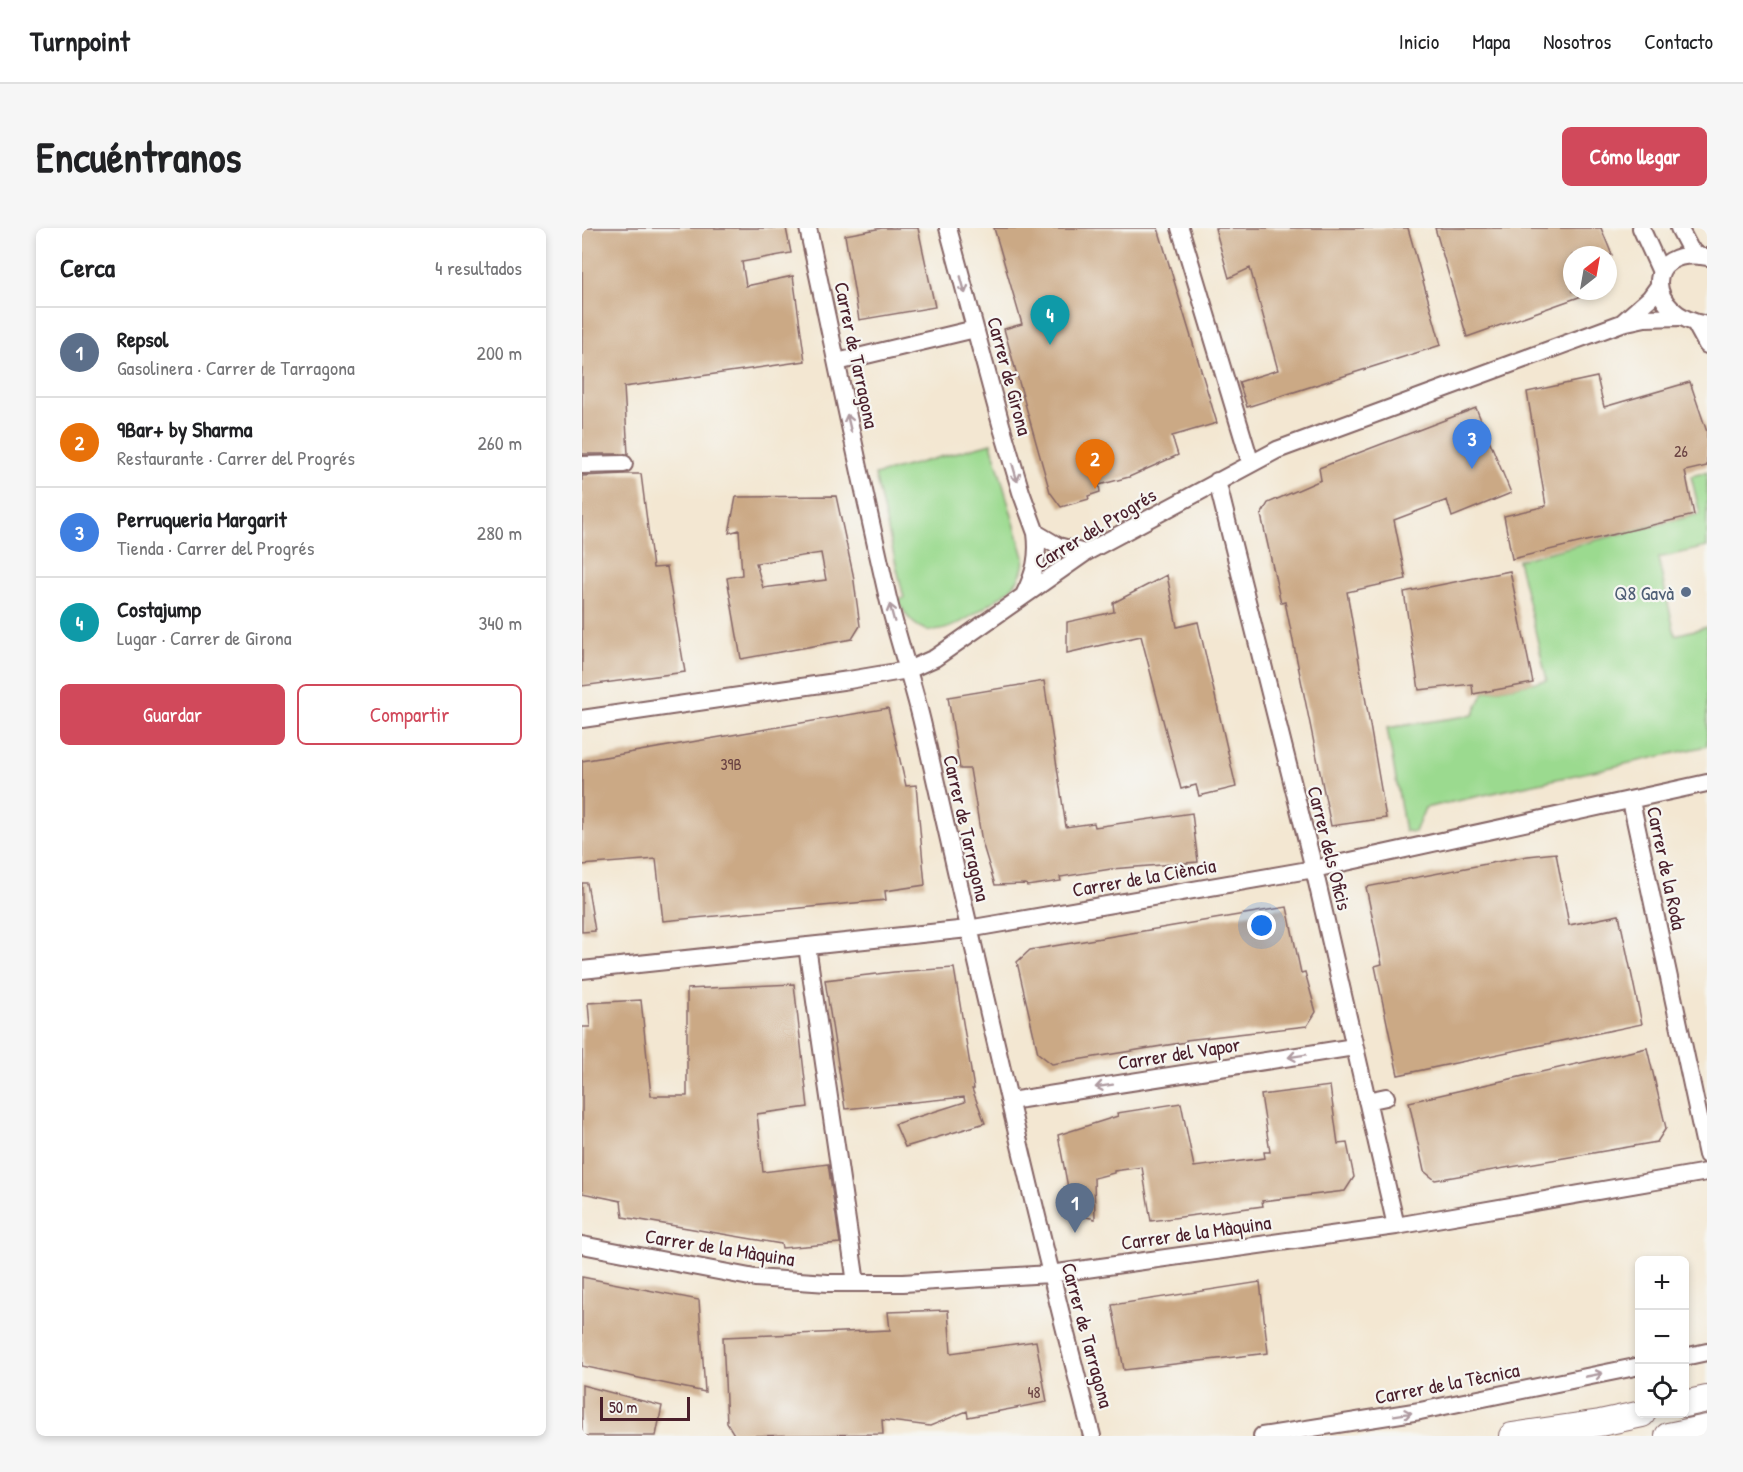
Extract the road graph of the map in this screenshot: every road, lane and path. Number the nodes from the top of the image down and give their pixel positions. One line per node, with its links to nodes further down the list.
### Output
1 (808, 228): 12 (street, Carrer de Tarragona)
2 (948, 228): 10 (street, Carrer de Girona, one-way to 10)
3 (1180, 228): 14 (street)
4 (1641, 228): 7 (street)
5 (1679, 228): 6 (street)
6 (1703, 256): 7 (street, Carrer del Progrés)
7 (1660, 279): 8 (street); 9 (street, Carrer del Progrés)
8 (1694, 322): 9 (street, Carrer del Progrés); 11 (street)
9 (1622, 323): 14 (street, Carrer del Progrés)
10 (975, 329): 12 (street); 17 (street, Carrer de Girona, one-way to 17)
11 (1707, 345)
12 (837, 362): 20 (street, Carrer de Tarragona, one-way to 12)
13 (624, 464): 15 (street)
14 (1251, 464): 16 (street, Carrer del Progrés)
15 (582, 465)
16 (1217, 481): 18 (street, Carrer del Progrés); 24 (street, Carrer dels Oficis)
17 (1036, 533): 18 (street); 19 (street, Carrer de Girona)
18 (1085, 553): 19 (street, Carrer del Progrés)
19 (1024, 596): 20 (street, Carrer del Progrés)
20 (908, 669): 21 (street, Carrer del Progrés); 25 (street, Carrer de Tarragona)
21 (582, 720)
22 (1707, 783): 23 (street, Carrer de la Ciència)
23 (1631, 801): 24 (street, Carrer de la Ciència); 32 (street, Carrer de la Roda)
24 (1314, 869): 25 (street, Carrer de la Ciència); 28 (street, Carrer dels Oficis)
25 (968, 930): 26 (street, Carrer de la Ciència); 30 (street, Carrer de Tarragona)
26 (807, 946): 27 (street, Carrer de la Ciència); 37 (street)
27 (582, 970)
28 (1354, 1047): 30 (street, Carrer del Vapor, one-way to 30); 31 (street, Carrer dels Oficis)
29 (1386, 1097): 31 (street)
30 (1010, 1101): 36 (street, Carrer de Tarragona)
31 (1367, 1101): 34 (street, Carrer dels Oficis)
32 (1707, 1155)
33 (1707, 1172): 34 (street, Carrer de la Màquina)
34 (1396, 1226): 36 (street, Carrer de la Màquina)
35 (582, 1245): 37 (street, Carrer de la Màquina)
36 (1050, 1274): 37 (street, Carrer de la Màquina); 45 (street, Carrer de Tarragona)
37 (856, 1283)
38 (1707, 1352): 39 (street)
39 (1689, 1356)
40 (1635, 1367): 46 (street, Carrer de la Tècnica, one-way to 40)
41 (1707, 1399): 42 (highway)
42 (1689, 1403)
43 (1635, 1415): 47 (highway)
44 (1707, 1428): 48 (highway)
45 (1092, 1436)
46 (1262, 1436)
47 (1512, 1436)
48 (1668, 1436)

